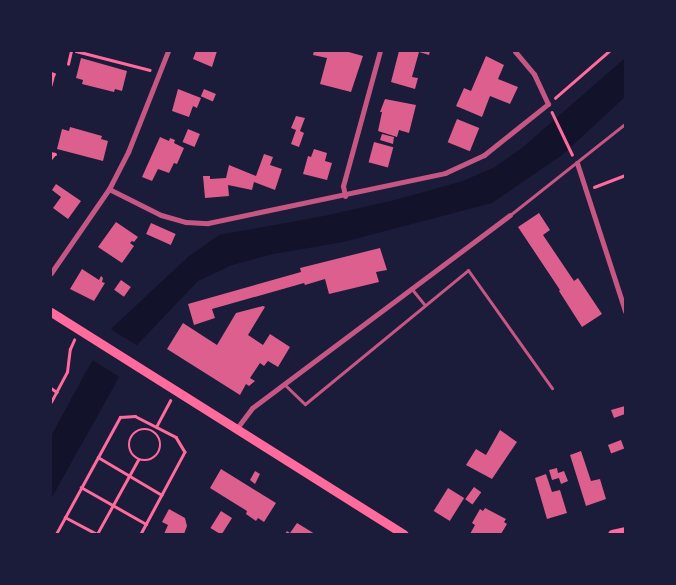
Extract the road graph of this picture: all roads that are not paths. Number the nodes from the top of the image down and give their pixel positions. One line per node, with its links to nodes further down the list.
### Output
1 (168, 51): 6 (street)
2 (380, 51): 7 (street)
3 (515, 51): 7 (street)
4 (625, 124): 5 (lane)
5 (577, 163): 8 (lane); 12 (street)
6 (110, 189): 7 (street); 9 (street)
7 (345, 196)
8 (510, 215): 10 (street)
9 (51, 273)
10 (411, 288): 11 (lane); 14 (street)
11 (425, 305): 14 (lane); 15 (lane)
12 (625, 311)
13 (51, 312): 16 (main road)
14 (284, 384): 16 (street)
15 (552, 388)
16 (237, 428): 18 (main road)
17 (625, 531): 19 (main road)
18 (404, 534)
19 (612, 534)

